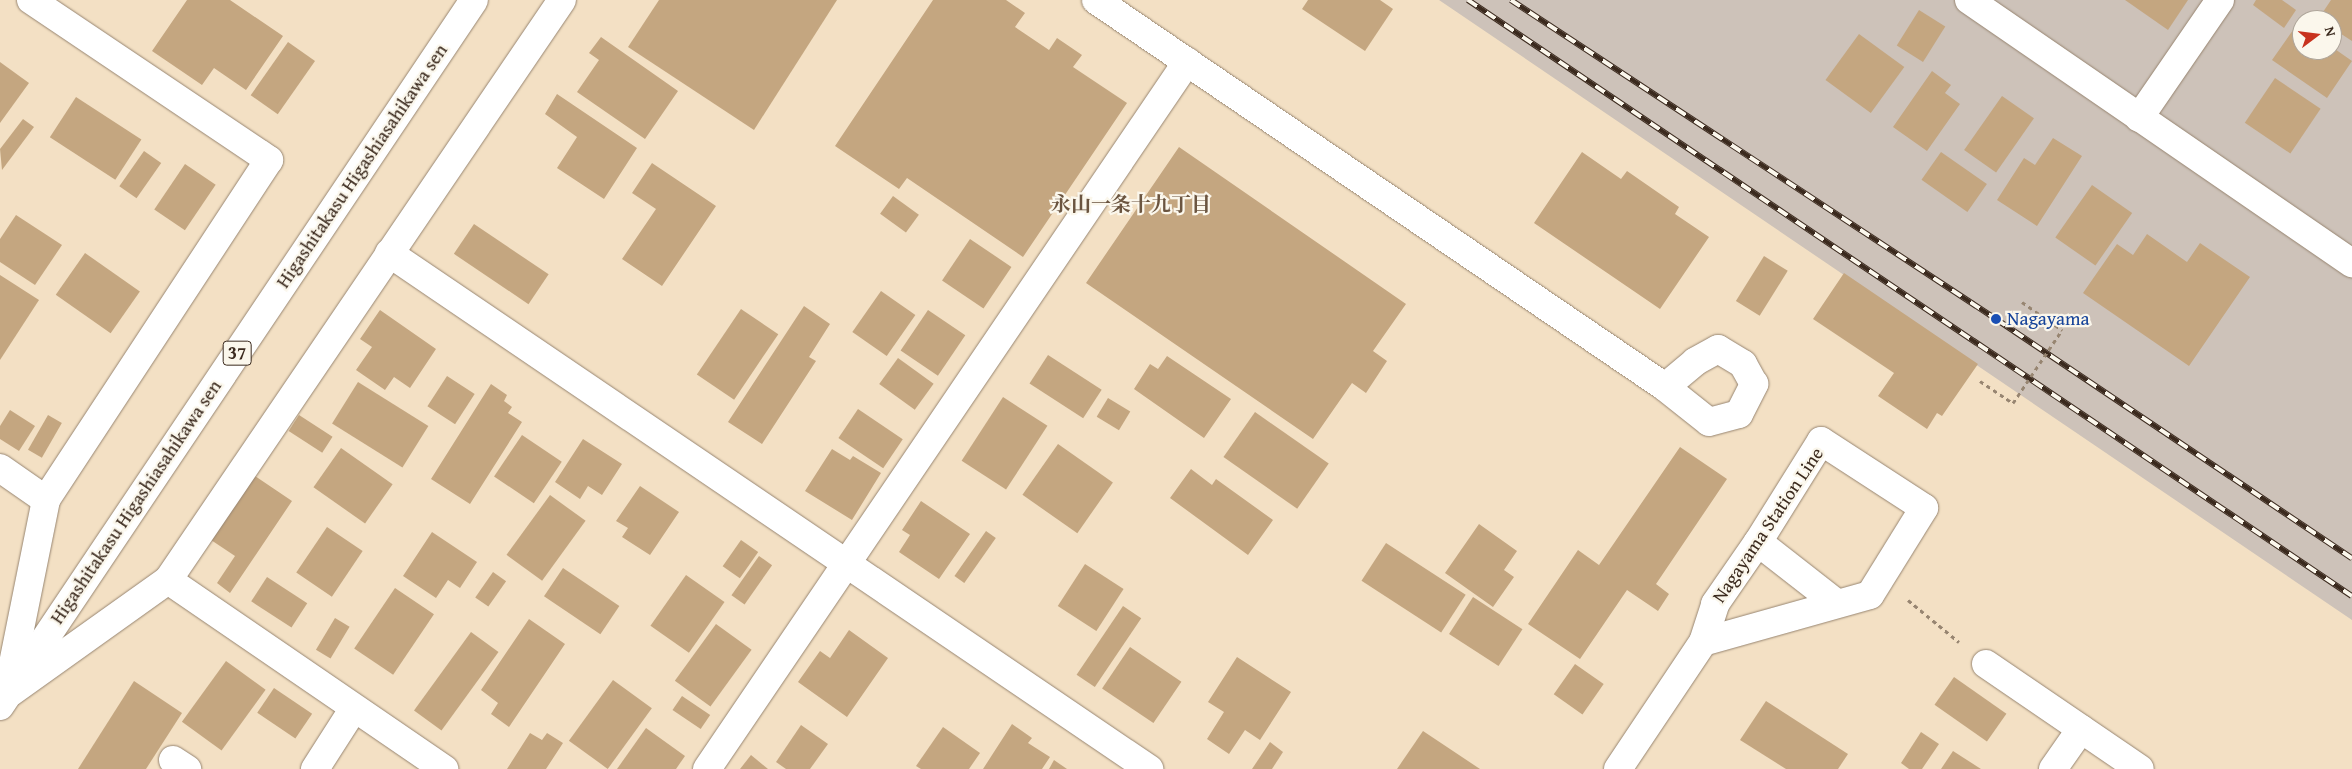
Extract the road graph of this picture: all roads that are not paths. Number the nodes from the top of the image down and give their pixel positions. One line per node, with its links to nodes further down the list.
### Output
1 (31, 0): 13 (street)
2 (474, 0): 20 (street, Higashitakasu Higashiasahikawa sen / 37)
3 (562, 0): 9 (street)
4 (1096, 0): 7 (street)
5 (1969, 0): 8 (street)
6 (2220, 0): 8 (street)
7 (1187, 62): 11 (street); 15 (street)
8 (2139, 118): 10 (street)
9 (389, 253): 15 (street); 16 (street)
10 (2352, 263)
11 (1665, 387)
12 (0, 468): 13 (street)
13 (46, 500): 20 (street)
14 (1758, 542): 17 (street); 17 (street, Nagayama Station Line); 18 (street, Nagayama Station Line)
15 (848, 564): 25 (street); 26 (street)
16 (168, 580): 20 (street); 21 (street)
17 (1836, 603): 18 (street, Nagayama Station Line)
18 (1703, 642): 27 (street, Nagayama Station Line)
19 (1986, 664): 22 (street)
20 (4, 700)
21 (354, 708): 23 (street); 24 (street)
22 (2081, 729): 28 (street); 29 (street)
23 (315, 769)
24 (444, 769)
25 (706, 769)
26 (1149, 769)
27 (1618, 769)
28 (2053, 769)
29 (2140, 769)

